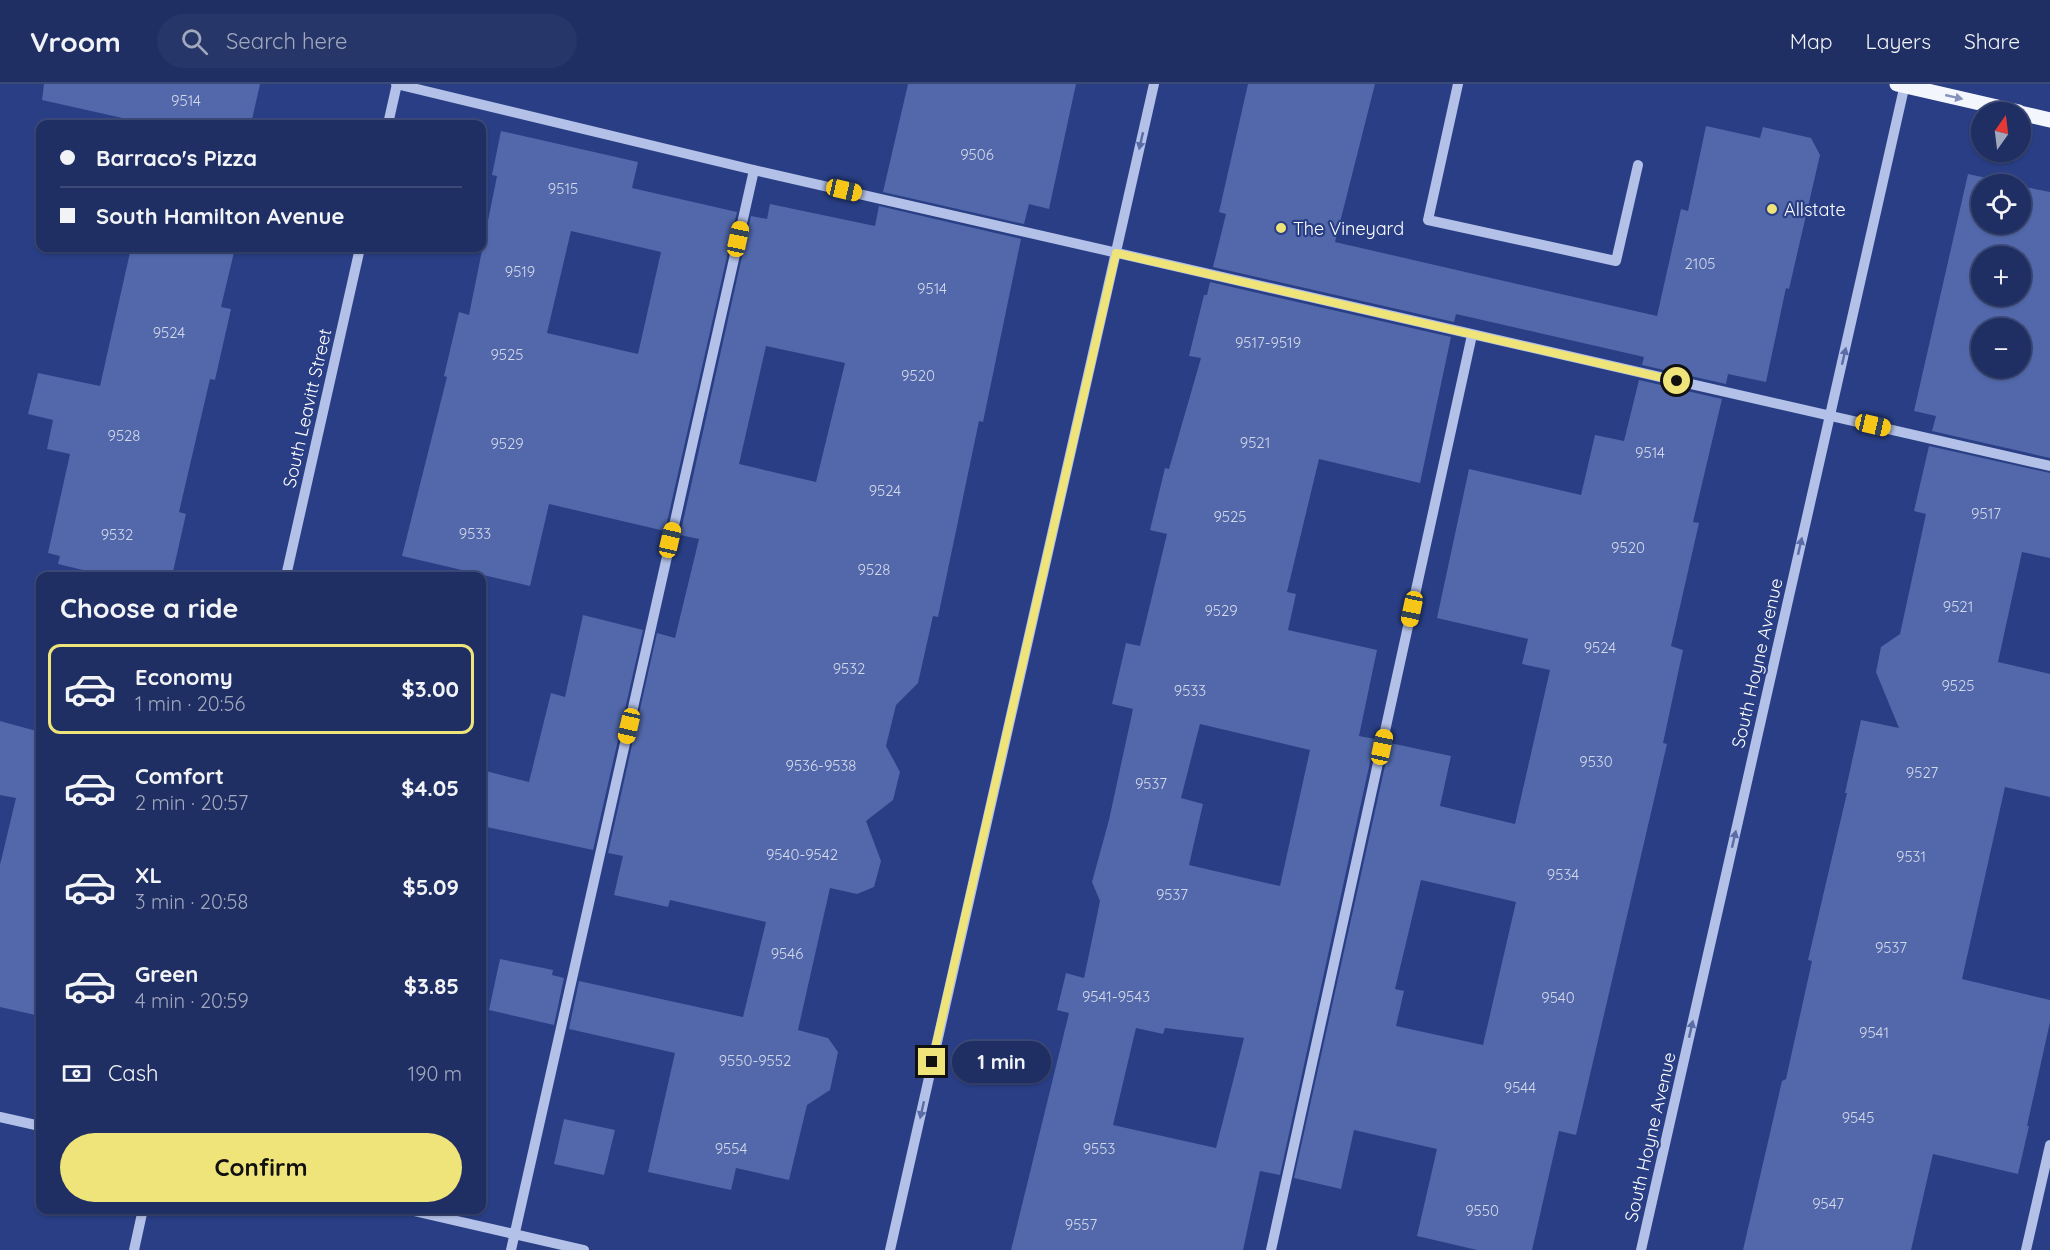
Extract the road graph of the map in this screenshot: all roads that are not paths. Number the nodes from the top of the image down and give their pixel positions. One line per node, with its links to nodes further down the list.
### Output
1 (397, 84): 7 (street); 10 (street)
2 (1154, 84): 12 (street, one-way to 12)
3 (1458, 84): 9 (street)
4 (1902, 85): 5 (main road, one-way to 5); 14 (street, South Hoyne Avenue, one-way to 4)
5 (1974, 102)
6 (2031, 116): 8 (main road)
7 (389, 120)
8 (2050, 120)
9 (1638, 165)
10 (754, 170): 12 (street); 22 (street)
11 (359, 252): 16 (street, South Leavitt Street)
12 (1116, 253): 13 (street); 26 (street, one-way to 26)
13 (1472, 335): 14 (street); 27 (street)
14 (1830, 415): 15 (street); 28 (street, South Hoyne Avenue, one-way to 14)
15 (2050, 466)
16 (287, 572)
17 (0, 1117): 18 (street)
18 (36, 1125)
19 (2050, 1145): 29 (street)
20 (142, 1214): 23 (street)
21 (427, 1214): 22 (street)
22 (515, 1234): 24 (street); 25 (street)
23 (134, 1250)
24 (511, 1250)
25 (585, 1250)
26 (890, 1250)
27 (1271, 1250)
28 (1641, 1250)
29 (2026, 1250)

